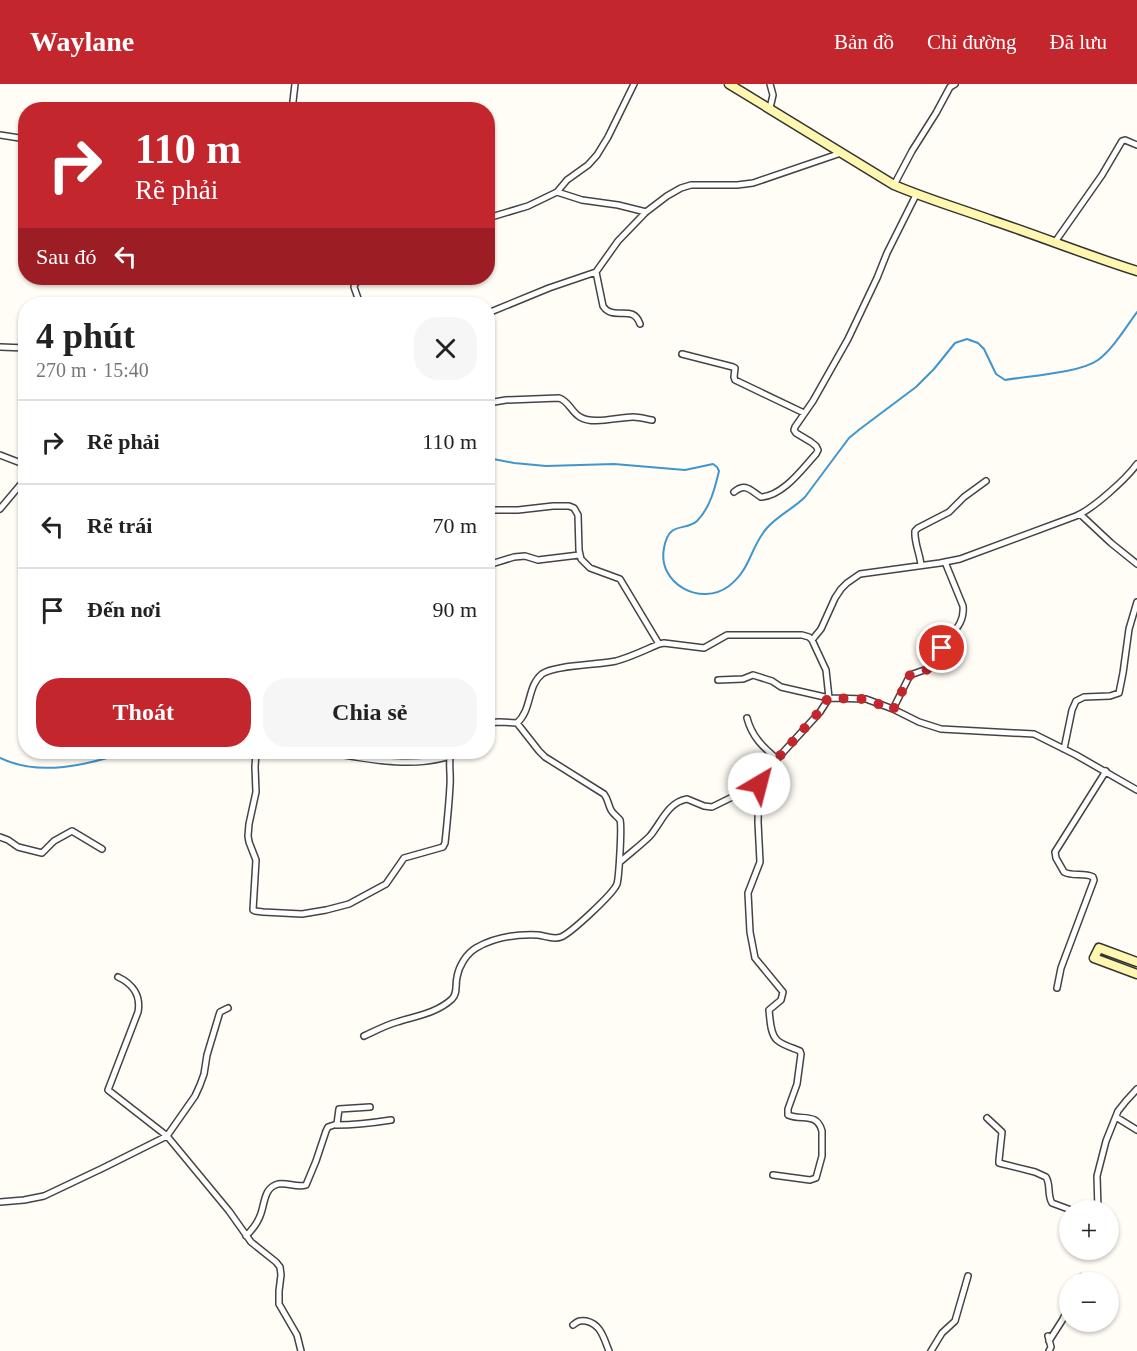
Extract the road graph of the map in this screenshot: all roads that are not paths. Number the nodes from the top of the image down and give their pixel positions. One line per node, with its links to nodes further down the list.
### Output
1 (295, 84): 6 (street)
2 (634, 84): 13 (street)
3 (729, 84): 7 (street)
4 (770, 84): 7 (street)
5 (951, 85): 12 (street)
6 (292, 102)
7 (770, 108): 11 (street)
8 (0, 135): 9 (street)
9 (18, 138)
10 (1137, 145): 17 (street)
11 (842, 153): 12 (street); 15 (street)
12 (894, 185): 14 (street)
13 (556, 192): 15 (street); 16 (street)
14 (916, 195): 17 (street); 26 (street)
15 (646, 212): 19 (street)
16 (495, 216)
17 (1055, 243): 18 (street)
18 (1137, 271)
19 (596, 272): 20 (street); 21 (street)
20 (495, 310)
21 (640, 324)
22 (0, 347): 23 (street)
23 (18, 348)
24 (682, 354): 26 (street)
25 (495, 402): 27 (street)
26 (804, 413): 33 (street)
27 (652, 420)
28 (0, 455): 29 (street)
29 (18, 462)
30 (1137, 464): 36 (street)
31 (986, 482): 41 (street)
32 (18, 488): 34 (street)
33 (734, 492)
34 (0, 509)
35 (495, 510): 37 (street)
36 (1080, 514): 38 (street); 40 (street)
37 (579, 555): 39 (street); 44 (street)
38 (945, 562): 41 (street); 47 (street)
39 (495, 563)
40 (1137, 564)
41 (921, 565): 43 (street)
42 (1137, 602): 51 (street)
43 (812, 640): 44 (street); 46 (street)
44 (659, 644): 50 (street)
45 (718, 680): 46 (street)
46 (828, 698): 47 (street); 56 (street)
47 (893, 710): 51 (street)
48 (747, 718): 56 (street)
49 (495, 722): 50 (street)
50 (517, 723): 62 (street)
51 (1064, 749): 57 (street)
52 (256, 759): 55 (street)
53 (371, 759): 54 (street)
54 (433, 759)
55 (450, 759)
56 (777, 759): 58 (street)
57 (1106, 771): 59 (street); 66 (street)
58 (759, 784): 62 (street); 77 (street)
59 (1137, 790)
60 (0, 837): 61 (street)
61 (102, 849)
62 (620, 862): 68 (street)
63 (1137, 962): 64 (street)
64 (1137, 974)
65 (118, 977): 76 (street)
66 (1057, 988)
67 (228, 1008): 76 (street)
68 (364, 1036)
69 (1137, 1089): 72 (street)
70 (370, 1107): 74 (street)
71 (987, 1118): 80 (street)
72 (1116, 1118): 75 (street); 78 (street)
73 (391, 1120): 74 (street)
74 (336, 1125): 81 (street)
75 (1137, 1130)
76 (167, 1136): 79 (street); 81 (street)
77 (773, 1175)
78 (1098, 1200)
79 (0, 1202)
80 (1059, 1206)
81 (246, 1236): 85 (street)
82 (968, 1276): 87 (street)
83 (573, 1325): 86 (street)
84 (1059, 1325): 88 (street)
85 (301, 1351)
86 (609, 1351)
87 (931, 1351)
88 (1049, 1351)

